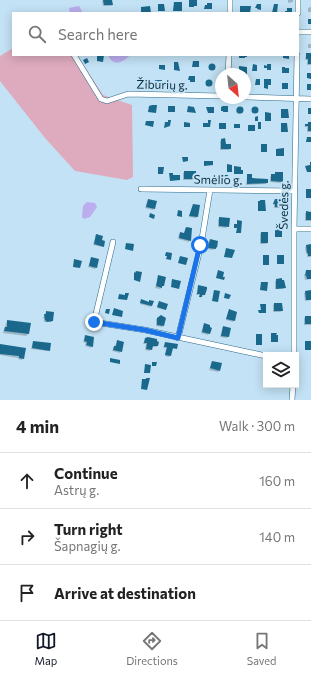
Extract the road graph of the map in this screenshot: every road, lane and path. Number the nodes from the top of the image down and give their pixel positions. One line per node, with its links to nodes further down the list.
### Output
1 (230, 0): 3 (street)
2 (298, 0): 4 (street)
3 (230, 12)
4 (298, 12)
5 (299, 32): 6 (street)
6 (311, 32)
7 (75, 56): 11 (street, Žiburių g.)
8 (229, 56): 10 (street)
9 (297, 56): 13 (street, Švedės g.)
10 (228, 68)
11 (215, 96)
12 (251, 96): 13 (street)
13 (296, 98): 14 (street); 17 (street, Švedės g.)
14 (311, 99)
15 (141, 189): 16 (street, Smėlio g.)
16 (210, 190): 17 (street, Smėlio g.); 21 (street)
17 (295, 190): 18 (street, Švedės g.)
18 (294, 229): 19 (street); 22 (street, Švedės g.)
19 (311, 229)
20 (113, 242): 21 (street)
21 (178, 338): 23 (street)
22 (294, 352)
23 (263, 355)
24 (293, 388): 25 (street)
25 (292, 400)

